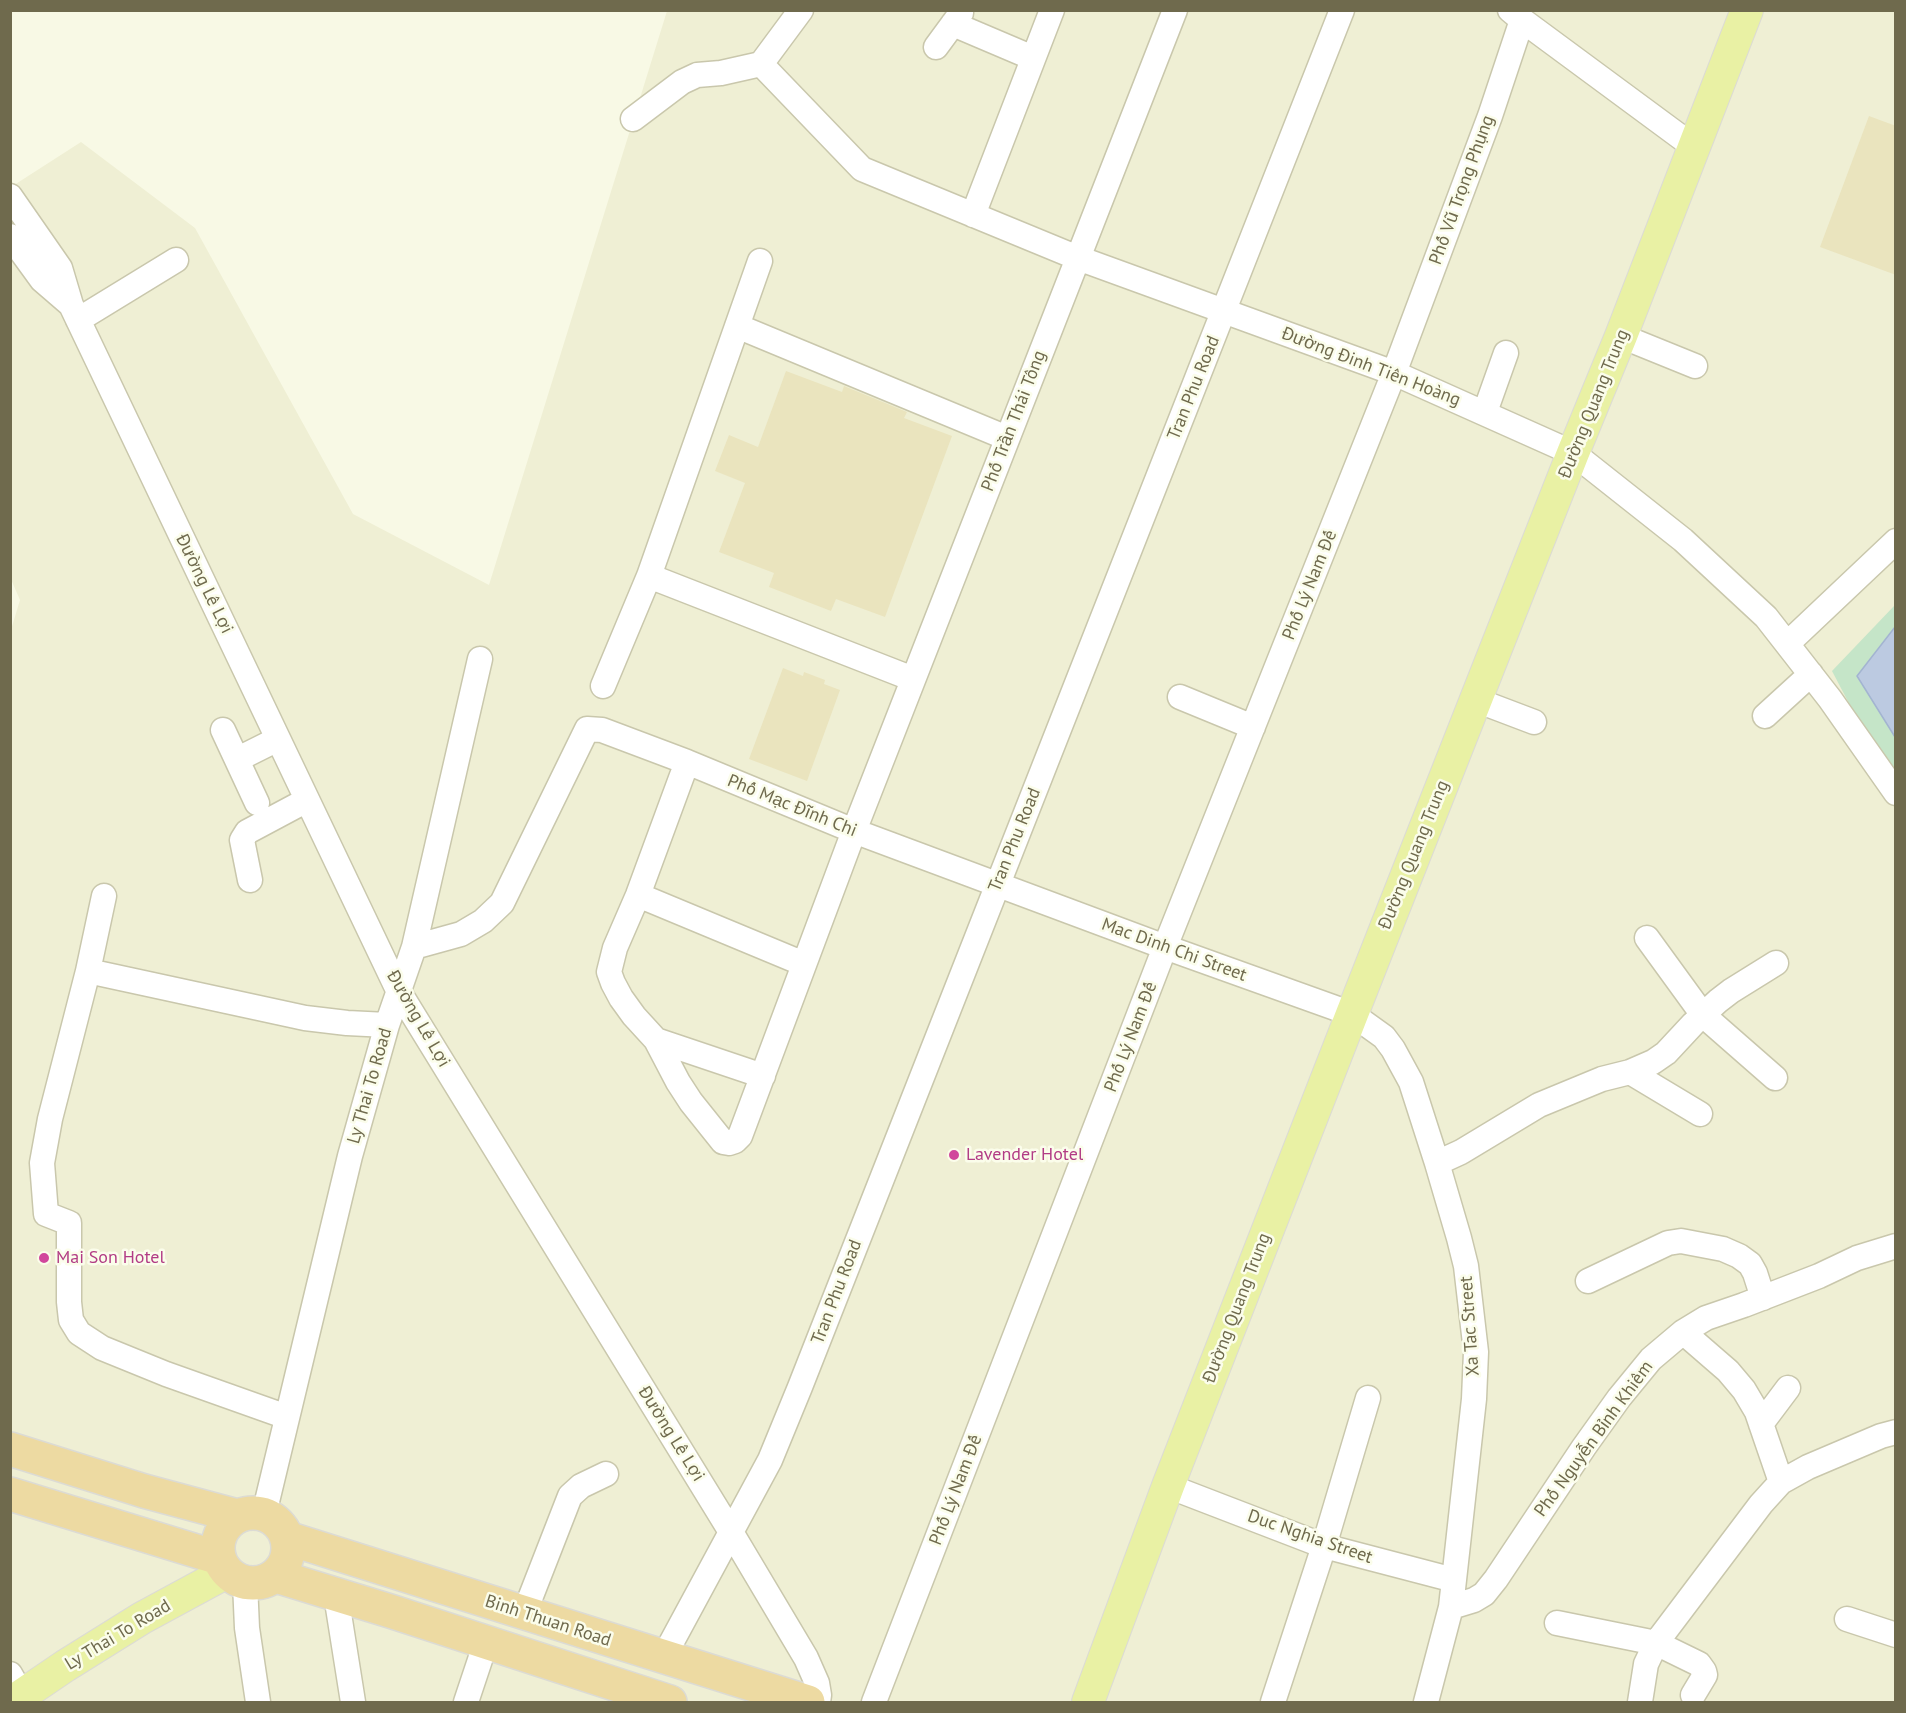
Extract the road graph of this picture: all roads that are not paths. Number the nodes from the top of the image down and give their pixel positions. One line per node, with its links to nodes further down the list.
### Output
1 (801, 10): 10 (street)
2 (1052, 10): 9 (street)
3 (1175, 10): 16 (street, Phố Trần Thái Tông)
4 (1342, 10): 20 (street, Tran Phu Road)
5 (1747, 10): 12 (main road, Đường Quang Trung)
6 (1516, 15): 12 (street); 26 (street, Phố Vũ Trọng Phụng)
7 (958, 17): 8 (street); 9 (street)
8 (936, 47)
9 (1033, 58): 14 (street)
10 (761, 64): 11 (street); 14 (street, Đường Đinh Tiên Hoàng)
11 (633, 119)
12 (1694, 147): 23 (main road, Đường Quang Trung)
13 (10, 196): 21 (street)
14 (973, 215): 16 (street, Đường Đinh Tiên Hoàng)
15 (10, 236): 17 (street)
16 (1078, 258): 20 (street, Đường Đinh Tiên Hoàng); 28 (street, Phố Trần Thái Tông)
17 (17, 259): 21 (street)
18 (176, 260): 21 (street)
19 (760, 261): 22 (street)
20 (1225, 311): 26 (street, Đường Đinh Tiên Hoàng); 51 (street, Tran Phu Road)
21 (74, 313): 43 (street, Đường Lê Lợi)
22 (736, 326): 28 (street); 31 (street)
23 (1621, 336): 25 (street); 29 (main road, Đường Quang Trung)
24 (1506, 353): 27 (street)
25 (1695, 366)
26 (1394, 373): 27 (street, Đường Đinh Tiên Hoàng); 41 (street, Phố Lý Nam Đế)
27 (1485, 412): 29 (street, Đường Đinh Tiên Hoàng)
28 (1007, 438): 35 (street, Phố Trần Thái Tông)
29 (1573, 453): 32 (street, Đường Đinh Tiên Hoàng); 38 (main road, Đường Quang Trung)
30 (1896, 541): 32 (street)
31 (649, 576): 35 (street); 36 (street)
32 (1787, 644): 34 (street, Đường Đinh Tiên Hoàng)
33 (480, 659): 55 (street, Ly Thai To Road)
34 (1811, 674): 39 (street); 46 (street, Đường Đinh Tiên Hoàng)
35 (913, 680): 49 (street, Phố Trần Thái Tông)
36 (603, 686)
37 (1180, 697): 41 (street)
38 (1476, 700): 40 (street); 61 (main road, Đường Quang Trung)
39 (1765, 716)
40 (1534, 722)
41 (1253, 727): 56 (street, Phố Lý Nam Đế)
42 (223, 730): 44 (street)
43 (278, 739): 44 (street); 47 (street, Đường Lê Lợi)
44 (238, 759): 48 (street)
45 (687, 762): 49 (street, Phố Mạc Đĩnh Chi); 52 (street); 55 (street, Phố Mạc Đĩnh Chi)
46 (1896, 793)
47 (307, 800): 50 (street); 60 (street, Đường Lê Lợi)
48 (257, 803)
49 (854, 831): 51 (street, Phố Mạc Đĩnh Chi); 58 (street, Phố Trần Thái Tông)
50 (250, 880)
51 (997, 885): 56 (street, Mac Dinh Chi Street); 85 (street, Tran Phu Road)
52 (638, 895): 58 (street); 64 (street)
53 (104, 896): 59 (street)
54 (1647, 938): 62 (street)
55 (414, 947): 60 (street, Ly Thai To Road)
56 (1165, 947): 61 (street, Mac Dinh Chi Street); 108 (street, Phố Lý Nam Đế)
57 (1776, 963): 62 (street)
58 (804, 964): 66 (street, Phố Trần Thái Tông)
59 (88, 971): 63 (street); 76 (street)
60 (398, 990): 63 (street, Ly Thai To Road); 85 (street, Đường Lê Lợi)
61 (1352, 1014): 69 (street, Xa Tac Street); 82 (main road, Đường Quang Trung)
62 (1703, 1015): 65 (street); 67 (street)
63 (387, 1025): 76 (street, Ly Thai To Road)
64 (657, 1040): 66 (street); 66 (street, Phố Trần Thái Tông)
65 (1630, 1072): 68 (street); 69 (street)
66 (763, 1076)
67 (1775, 1078)
68 (1700, 1114)
69 (1437, 1163): 90 (street, Xa Tac Street)
70 (1896, 1246): 72 (street, Phố Nguyễn Bỉnh Khiêm)
71 (1588, 1281): 72 (street)
72 (1763, 1298): 73 (street, Phố Nguyễn Bỉnh Khiêm)
73 (1683, 1332): 77 (street); 92 (street, Phố Nguyễn Bỉnh Khiêm)
74 (1788, 1388): 77 (street)
75 (1368, 1398): 87 (street)
76 (287, 1417): 84 (street, Ly Thai To Road)
77 (1761, 1424): 81 (street)
78 (1896, 1432): 81 (street)
79 (10, 1449): 84 (highway)
80 (606, 1473): 93 (street)
81 (1781, 1482): 98 (street)
82 (1168, 1486): 87 (street, Duc Nghia Street); 109 (main road, Đường Quang Trung)
83 (10, 1494): 88 (highway)
84 (250, 1515): 86 (highway); 88 (highway)
85 (731, 1532): 99 (street, Tran Phu Road); 107 (street, Đường Lê Lợi)
86 (287, 1538): 89 (highway); 93 (highway, Binh Thuan Road)
87 (1324, 1546): 90 (street, Duc Nghia Street); 110 (street)
88 (230, 1571): 89 (highway); 100 (main road, Ly Thai To Road); 103 (street)
89 (276, 1576): 91 (highway)
90 (1454, 1580): 92 (street, Xa Tac Street)
91 (336, 1594): 97 (highway); 104 (street)
92 (1451, 1607): 111 (street, Xa Tac Street)
93 (524, 1614): 99 (highway, Binh Thuan Road)
94 (1846, 1619): 96 (street)
95 (1557, 1623): 98 (street)
96 (1896, 1635)
97 (486, 1642): 102 (highway); 105 (street)
98 (1656, 1643): 101 (street); 112 (street)
99 (663, 1658): 106 (highway, Binh Thuan Road)
100 (15, 1691)
101 (1693, 1695)
102 (656, 1700)
103 (258, 1702)
104 (353, 1702)
105 (466, 1702)
106 (808, 1702)
107 (818, 1702)
108 (874, 1702)
109 (1088, 1702)
110 (1273, 1702)
111 (1426, 1702)
112 (1640, 1702)

